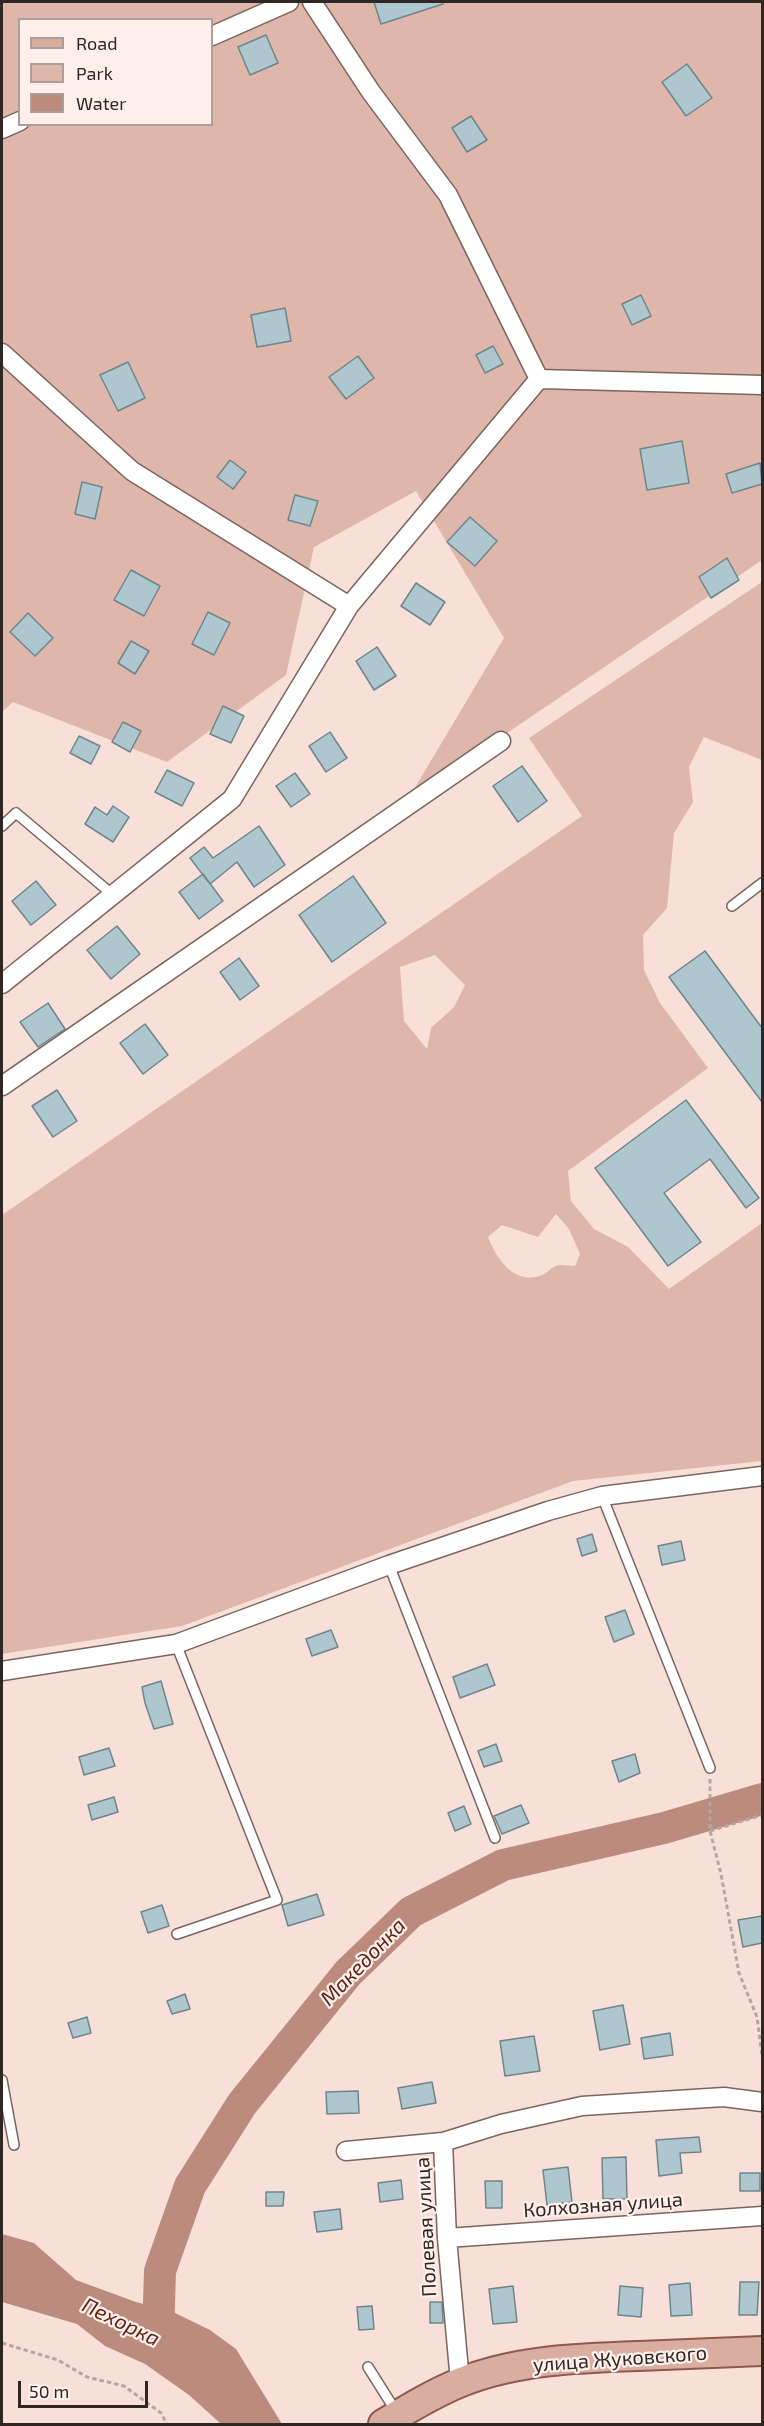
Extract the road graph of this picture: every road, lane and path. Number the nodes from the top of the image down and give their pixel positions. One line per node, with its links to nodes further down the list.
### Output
1 (289, 2): 3 (street)
2 (312, 2): 7 (street)
3 (213, 36)
4 (18, 123): 5 (street)
5 (2, 129)
6 (2, 353): 9 (street)
7 (539, 379): 8 (street); 9 (street)
8 (762, 386)
9 (349, 606): 13 (street)
10 (501, 741): 16 (street)
11 (2, 826): 13 (lane)
12 (762, 883): 14 (lane)
13 (113, 895): 15 (street)
14 (732, 906)
15 (2, 984)
16 (2, 1086)
17 (762, 1476): 18 (street)
18 (602, 1496): 19 (street); 22 (lane)
19 (389, 1565): 20 (street); 26 (lane)
20 (176, 1644): 21 (street); 27 (lane)
21 (2, 1671)
22 (710, 1768)
23 (709, 1794): 25 (path)
24 (762, 1815): 25 (path)
25 (710, 1831): 28 (path)
26 (495, 1838)
27 (177, 1934)
28 (762, 2055)
29 (2, 2080): 32 (lane)
30 (762, 2102): 31 (street, Полевая улица)
31 (443, 2142): 33 (street); 35 (street, Полевая улица)
32 (14, 2145)
33 (346, 2151)
34 (762, 2216): 35 (street, Колхозная улица)
35 (447, 2238): 39 (street, Полевая улица)
36 (2, 2343): 41 (path)
37 (762, 2352): 39 (main road, улица Жуковского)
38 (368, 2367): 40 (lane)
39 (460, 2382): 40 (main road, улица Жуковского)
40 (391, 2420)
41 (167, 2424)

